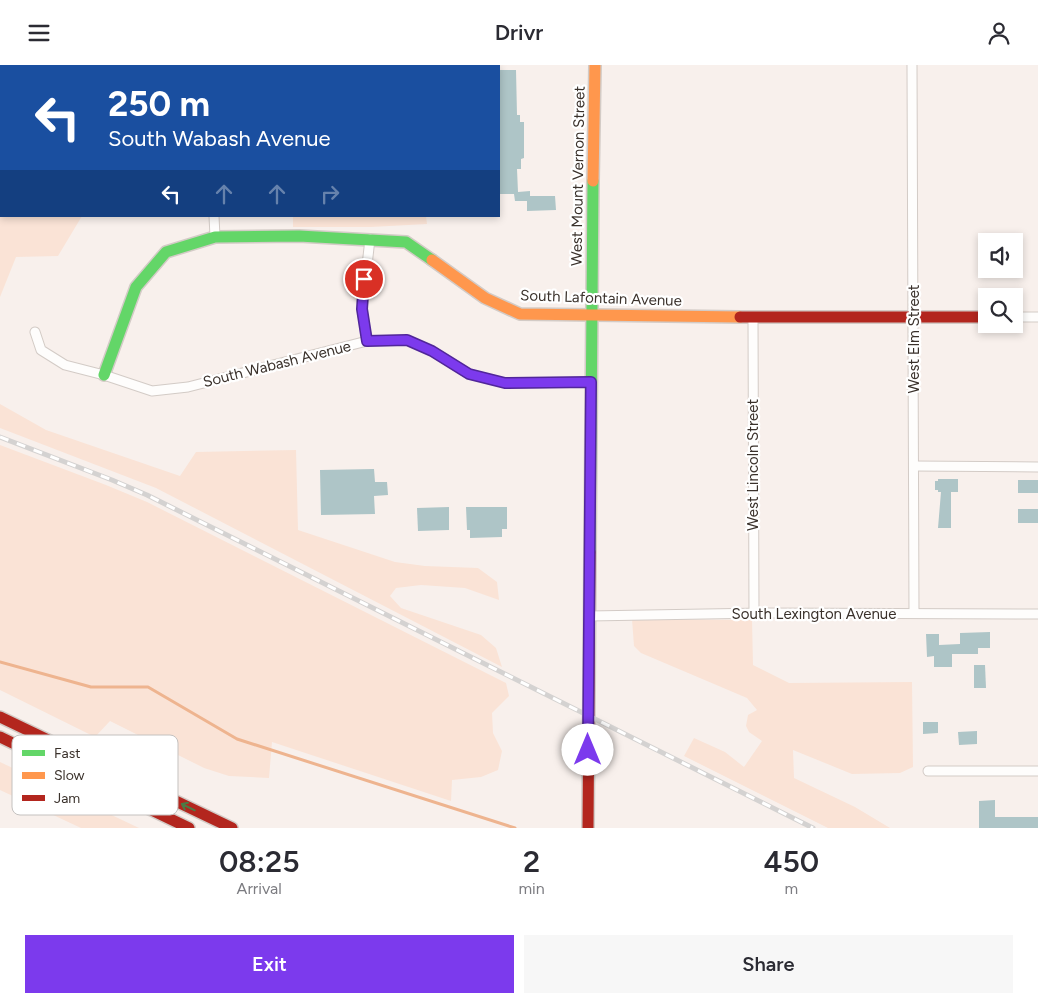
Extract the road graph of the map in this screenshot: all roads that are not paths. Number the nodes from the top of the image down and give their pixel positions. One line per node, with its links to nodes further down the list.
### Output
1 (595, 65): 6 (street, West Mount Vernon Street)
2 (912, 65): 7 (street, West Elm Street)
3 (214, 217): 4 (street)
4 (215, 237): 5 (street, South Lafontain Avenue); 14 (street, South Lafontain Avenue)
5 (370, 239): 6 (street, South Lafontain Avenue); 13 (street)
6 (591, 314): 8 (street, South Lafontain Avenue); 15 (street, West Mount Vernon Street)
7 (914, 316): 8 (street, South Lafontain Avenue); 9 (street, South Lafontain Avenue); 16 (street, West Elm Street)
8 (753, 317): 18 (street, West Lincoln Street)
9 (978, 317)
10 (1023, 317): 11 (street)
11 (1038, 317)
12 (35, 332): 14 (street, South Wabash Avenue)
13 (367, 341): 14 (street, South Wabash Avenue); 15 (street, South Wabash Avenue)
14 (104, 375)
15 (591, 382): 21 (street, West Mount Vernon Street)
16 (914, 466): 17 (street); 19 (street, West Elm Street)
17 (1038, 467)
18 (754, 613): 19 (street, South Lexington Avenue); 21 (street, South Lexington Avenue)
19 (914, 613): 20 (street, South Lexington Avenue)
20 (1038, 614)
21 (589, 616): 32 (street, West Mount Vernon Street)
22 (0, 717): 23 (street, one-way to 22)
23 (38, 735)
24 (0, 737): 25 (street)
25 (12, 743)
26 (928, 771): 27 (street)
27 (1038, 771)
28 (178, 802): 31 (street, one-way to 28)
29 (162, 815): 30 (street)
30 (189, 828)
31 (232, 828)
32 (588, 828)

